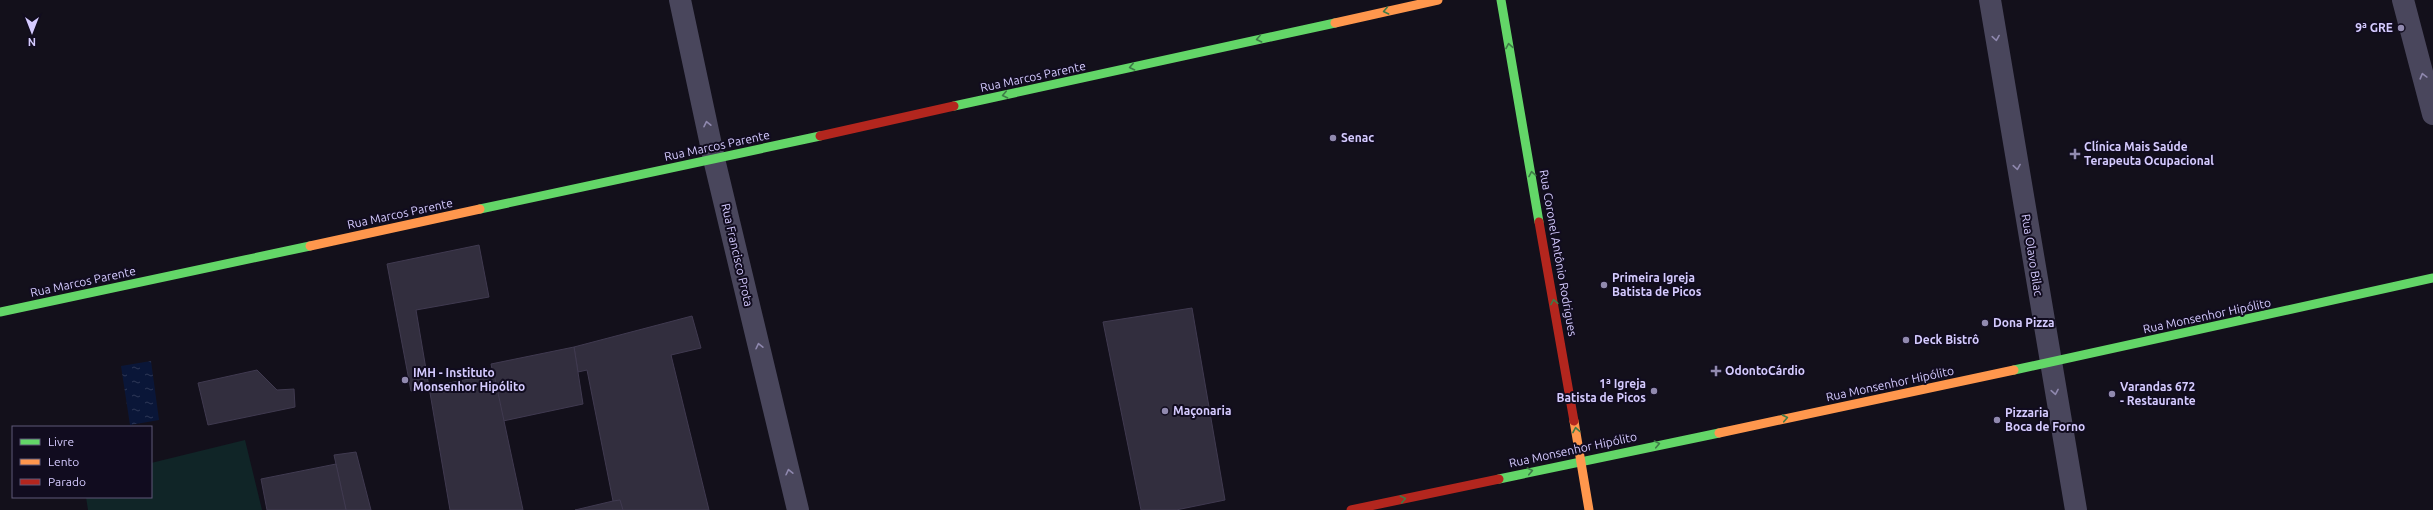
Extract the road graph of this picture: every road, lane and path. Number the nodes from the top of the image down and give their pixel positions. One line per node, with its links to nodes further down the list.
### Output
1 (680, 0): 7 (street, Rua Francisco Prota, one-way to 1)
2 (1438, 0): 7 (street, Rua Marcos Parente, one-way to 7)
3 (1502, 0): 11 (street, Rua Coronel Antônio Rodrigues, one-way to 3)
4 (1990, 0): 10 (street, Rua Olavo Bilac, one-way to 10)
5 (2403, 0): 6 (street, one-way to 5)
6 (2433, 114)
7 (714, 159): 9 (street, Rua Marcos Parente); 12 (street, Rua Francisco Prota, one-way to 7)
8 (2433, 278): 10 (street, Rua Monsenhor Hipólito)
9 (0, 312)
10 (2050, 363): 11 (street, Rua Monsenhor Hipólito, one-way to 10); 15 (street, Rua Olavo Bilac, one-way to 15)
11 (1582, 460): 13 (street, Rua Monsenhor Hipólito, one-way to 11); 14 (street, Rua Coronel Antônio Rodrigues)
12 (798, 510)
13 (1351, 510)
14 (1589, 510)
15 (2076, 510)

